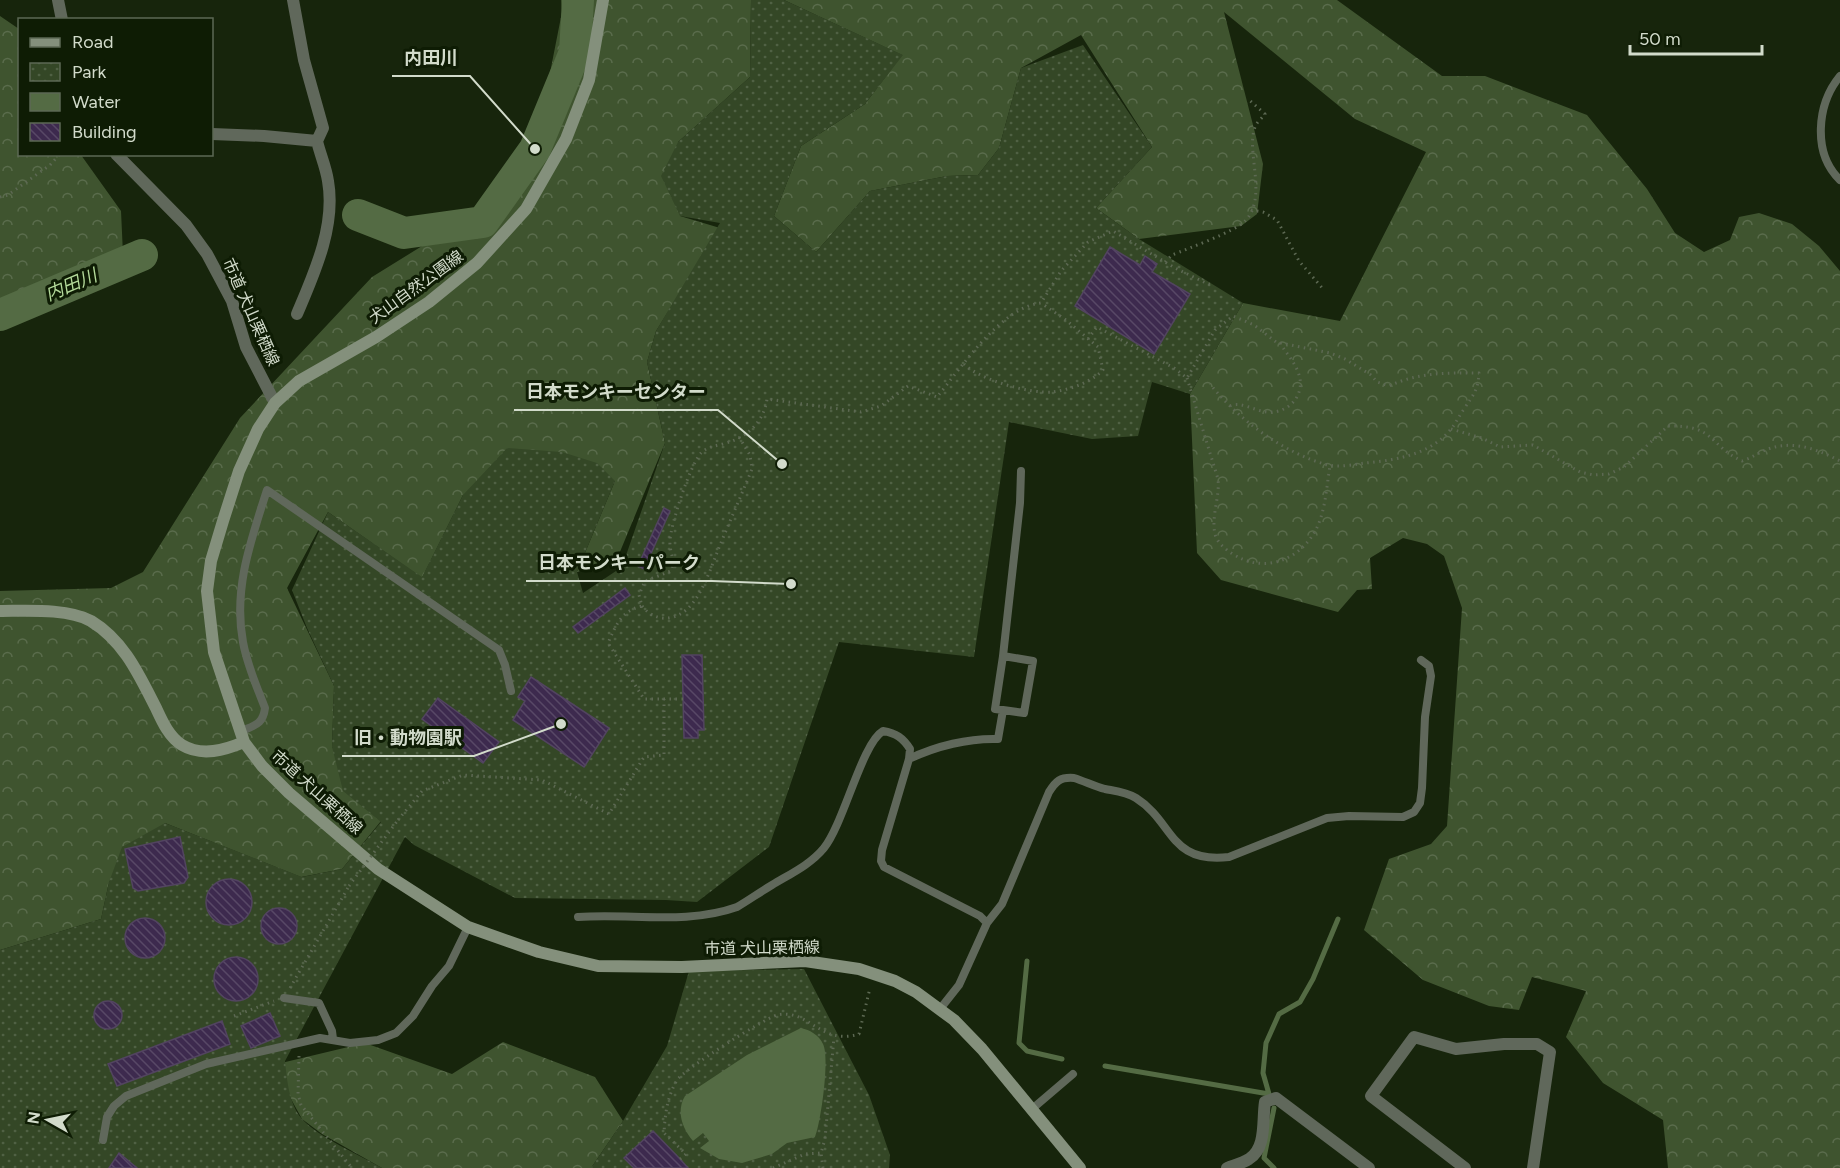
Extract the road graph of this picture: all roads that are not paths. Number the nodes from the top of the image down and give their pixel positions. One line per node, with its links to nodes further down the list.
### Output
1 (58, 0): 4 (street)
2 (293, 0): 7 (street)
3 (603, 0): 11 (street, 犬山自然公園線)
4 (62, 18)
5 (1840, 76): 9 (lane)
6 (213, 134): 7 (street)
7 (316, 141): 10 (street)
8 (118, 156): 11 (street, 市道 犬山栗栖線)
9 (1840, 180)
10 (297, 314)
11 (275, 403): 18 (street, 市道 犬山栗栖線)
12 (1021, 471): 14 (lane)
13 (0, 611): 18 (street)
14 (1003, 656): 17 (lane); 17 (lane)
15 (1421, 660): 21 (lane)
16 (511, 691): 18 (lane)
17 (1003, 710): 19 (lane)
18 (242, 737): 22 (street, 市道 犬山栗栖線)
19 (909, 759): 20 (lane); 21 (lane)
20 (578, 917)
21 (987, 922): 24 (lane)
22 (468, 927): 24 (street, 市道 犬山栗栖線); 25 (lane)
23 (284, 998): 25 (lane)
24 (940, 1010): 27 (street, 市道 犬山栗栖線)
25 (333, 1039): 28 (lane)
26 (1073, 1074): 27 (lane)
27 (1032, 1109): 29 (street, 市道 犬山栗栖線)
28 (103, 1140)
29 (1080, 1168)
30 (1227, 1168): 31 (street)
31 (1369, 1168)
32 (1465, 1168): 33 (street)
33 (1533, 1168)

